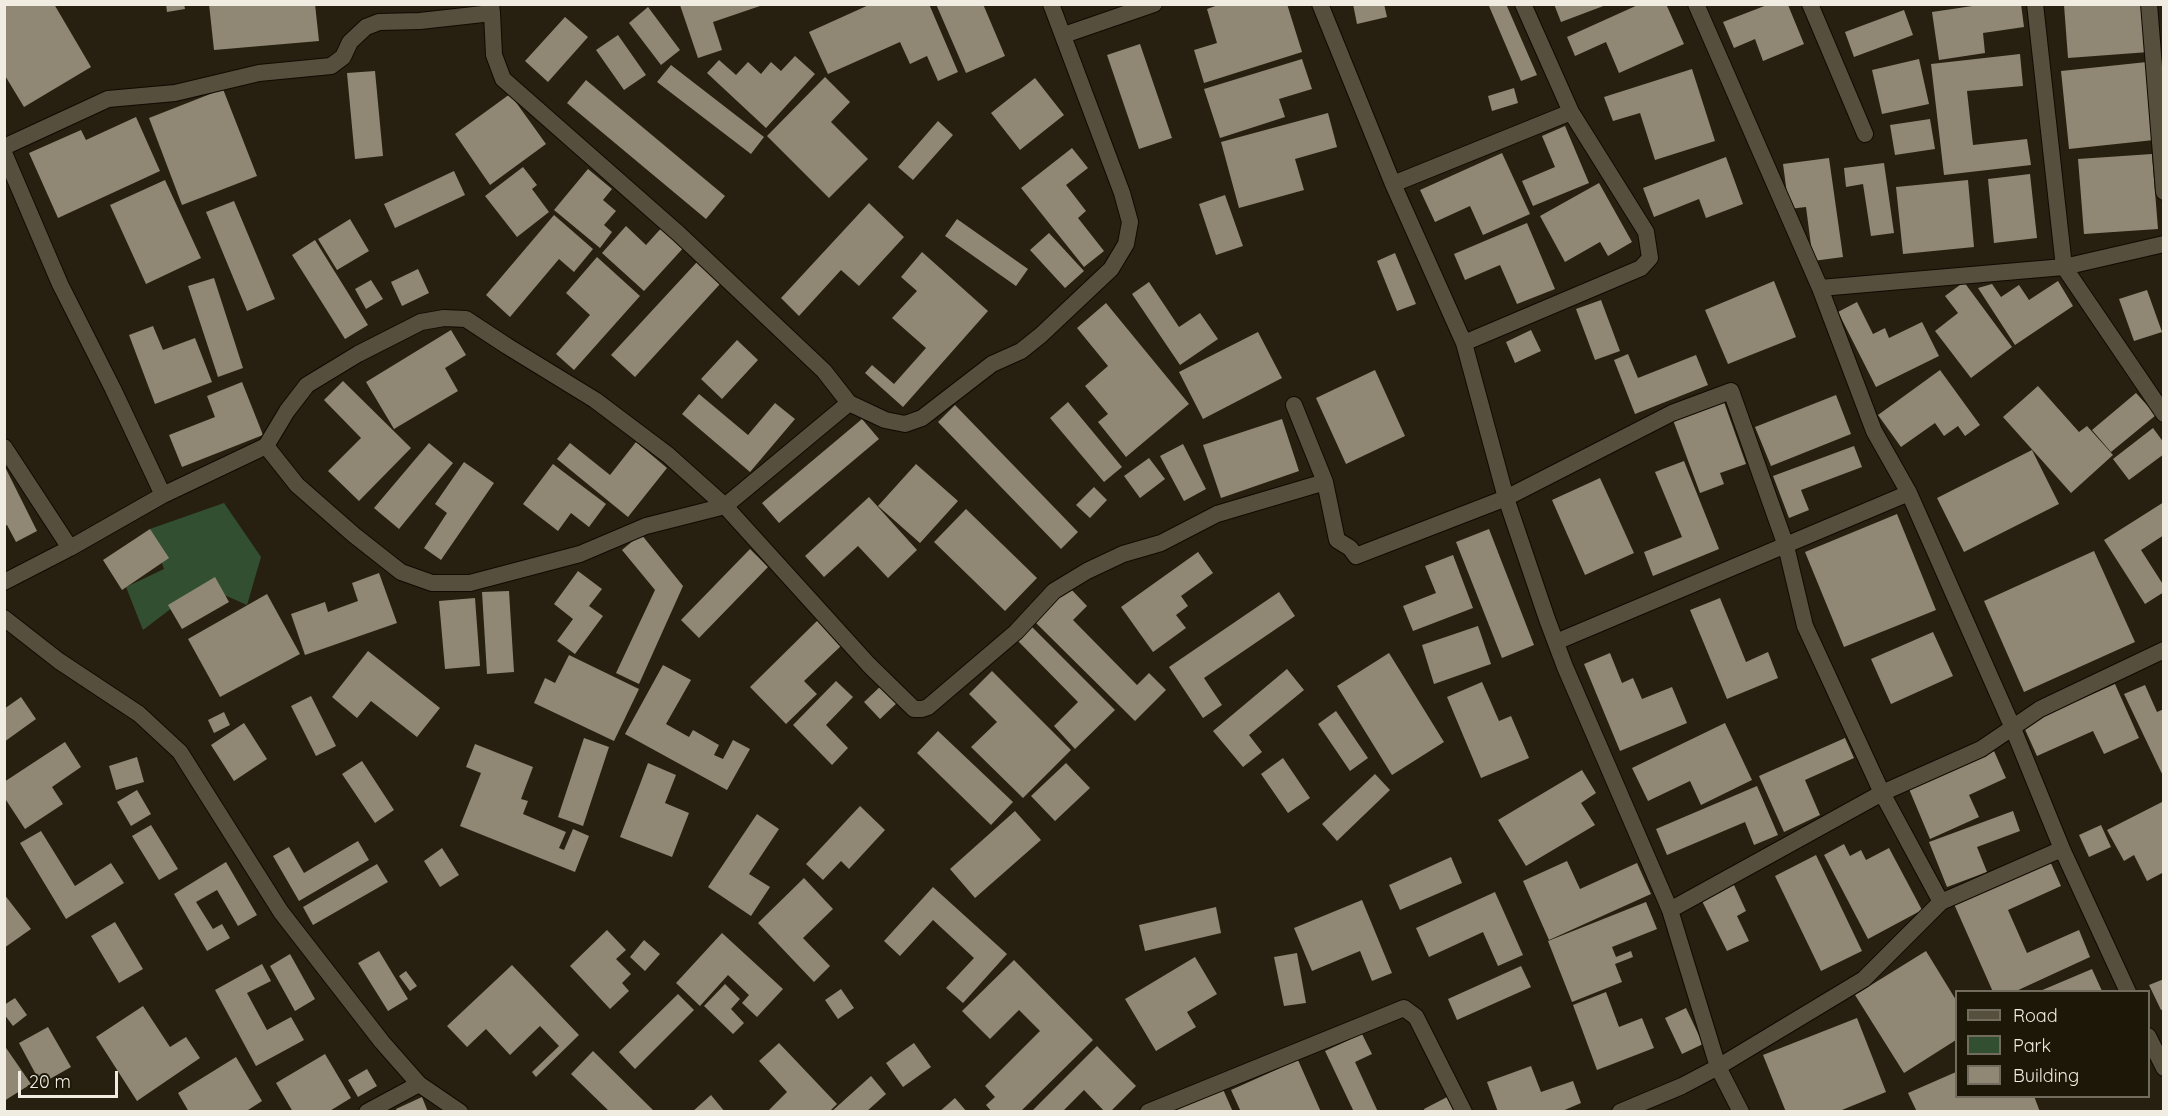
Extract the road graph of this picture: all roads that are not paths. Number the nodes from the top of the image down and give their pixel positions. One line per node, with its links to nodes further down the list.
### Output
1 (1051, 4): 10 (street)
2 (1154, 4): 10 (street)
3 (1320, 4): 15 (street)
4 (1522, 4): 11 (street)
5 (1696, 4): 19 (street)
6 (1810, 4): 12 (street)
7 (2035, 4): 18 (street)
8 (2149, 4): 16 (street)
9 (492, 9): 13 (street); 21 (street)
10 (1064, 35): 21 (street)
11 (1571, 112): 15 (street); 20 (street)
12 (1865, 134)
13 (4, 147)
14 (4, 153): 28 (street)
15 (1393, 184): 20 (street)
16 (2163, 192)
17 (2163, 244): 18 (street)
18 (2064, 267): 19 (street); 23 (street)
19 (1820, 288): 27 (street)
20 (1464, 343): 29 (street)
21 (849, 403): 30 (street)
22 (1294, 405): 26 (street)
23 (2163, 414)
24 (267, 446): 28 (street); 30 (street); 30 (street)
25 (4, 447): 32 (street)
26 (1325, 482): 29 (street); 30 (street)
27 (1910, 493): 31 (street); 37 (street)
28 (163, 495): 32 (street)
29 (1506, 498): 31 (street); 35 (street)
30 (724, 506)
31 (1786, 546): 35 (street); 38 (street)
32 (70, 548): 33 (street)
33 (4, 582)
34 (4, 618): 46 (street)
35 (1556, 642): 41 (street)
36 (2163, 650): 37 (street)
37 (2012, 726): 38 (street); 39 (street)
38 (1882, 793): 40 (street); 41 (street)
39 (2062, 849): 40 (street); 42 (street)
40 (1941, 902): 44 (street)
41 (1670, 910): 44 (street)
42 (2127, 990)
43 (2150, 1040): 45 (street)
44 (1718, 1067): 51 (street); 52 (street)
45 (2163, 1068)
46 (419, 1084): 47 (street); 48 (street)
47 (367, 1112)
48 (460, 1112)
49 (1148, 1112): 50 (street)
50 (1464, 1112)
51 (1620, 1112)
52 (1741, 1112)

